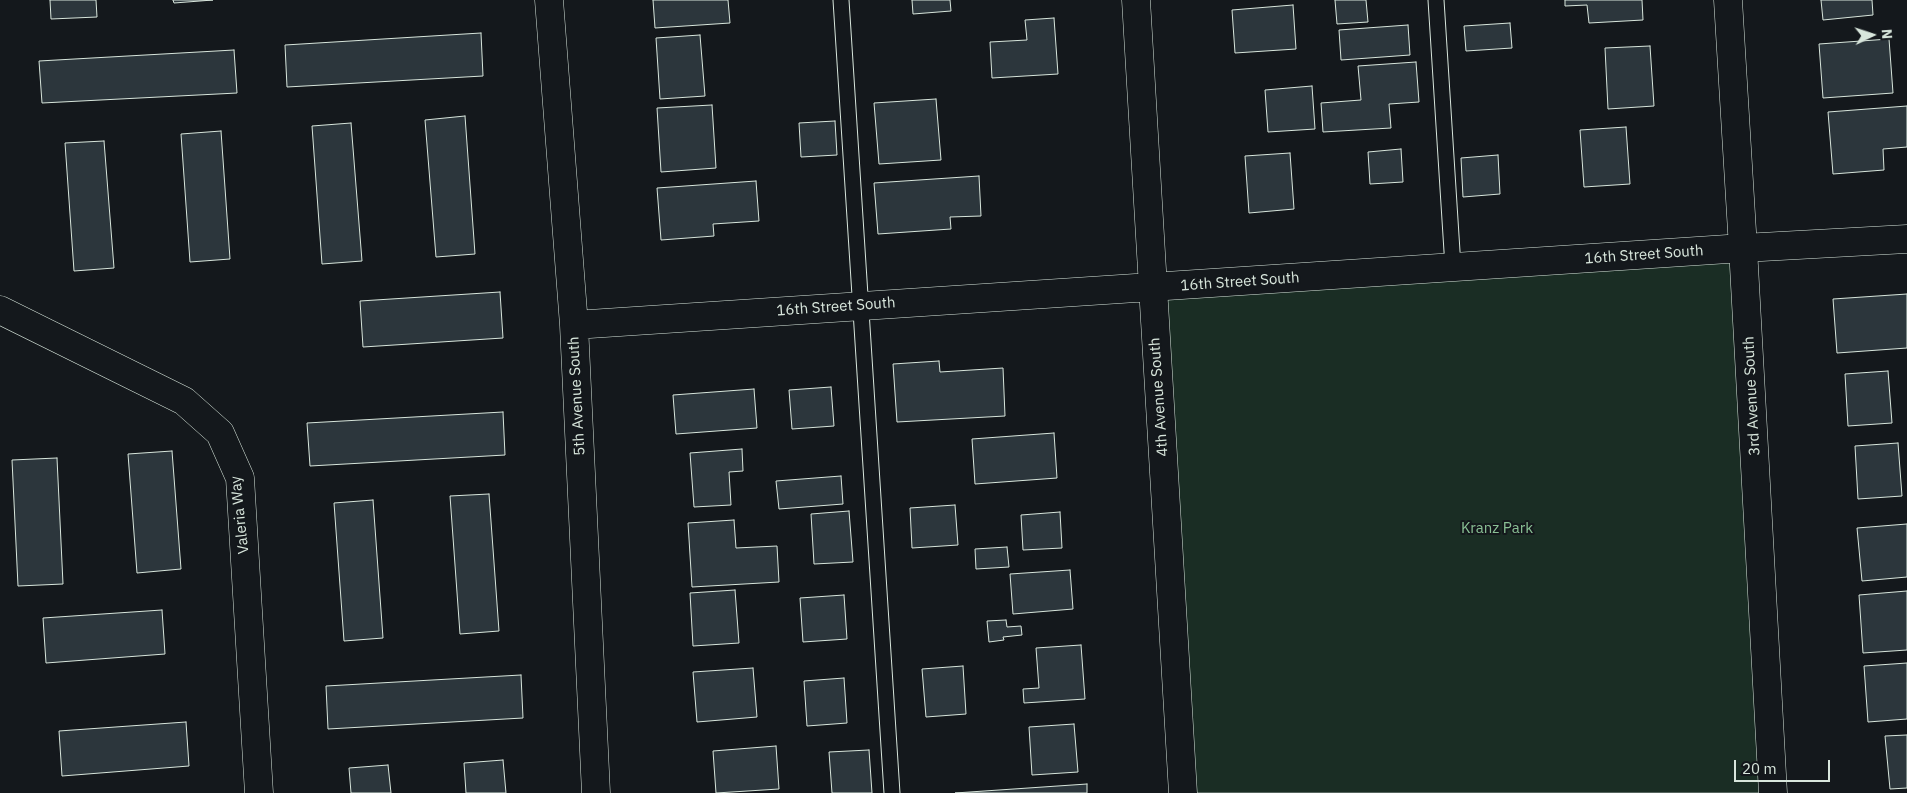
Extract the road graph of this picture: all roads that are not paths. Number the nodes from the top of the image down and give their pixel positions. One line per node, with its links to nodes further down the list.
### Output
1 (549, 0): 12 (street, 5th Avenue South)
2 (842, 0): 10 (lane)
3 (1136, 0): 9 (street, 4th Avenue South)
4 (1436, 0): 8 (lane)
5 (1728, 0): 7 (street, 3rd Avenue South)
6 (1907, 239): 7 (street, 16th Street South)
7 (1744, 248): 8 (street, 16th Street South); 17 (street, 3rd Avenue South)
8 (1453, 268): 9 (street, 16th Street South)
9 (1152, 287): 10 (street, 16th Street South); 16 (street, 4th Avenue South)
10 (860, 305): 12 (street, 16th Street South); 15 (lane)
11 (0, 310): 13 (street, Valeria Way)
12 (574, 325): 14 (street, 5th Avenue South)
13 (259, 793)
14 (596, 793)
15 (892, 793)
16 (1183, 793)
17 (1773, 793)

